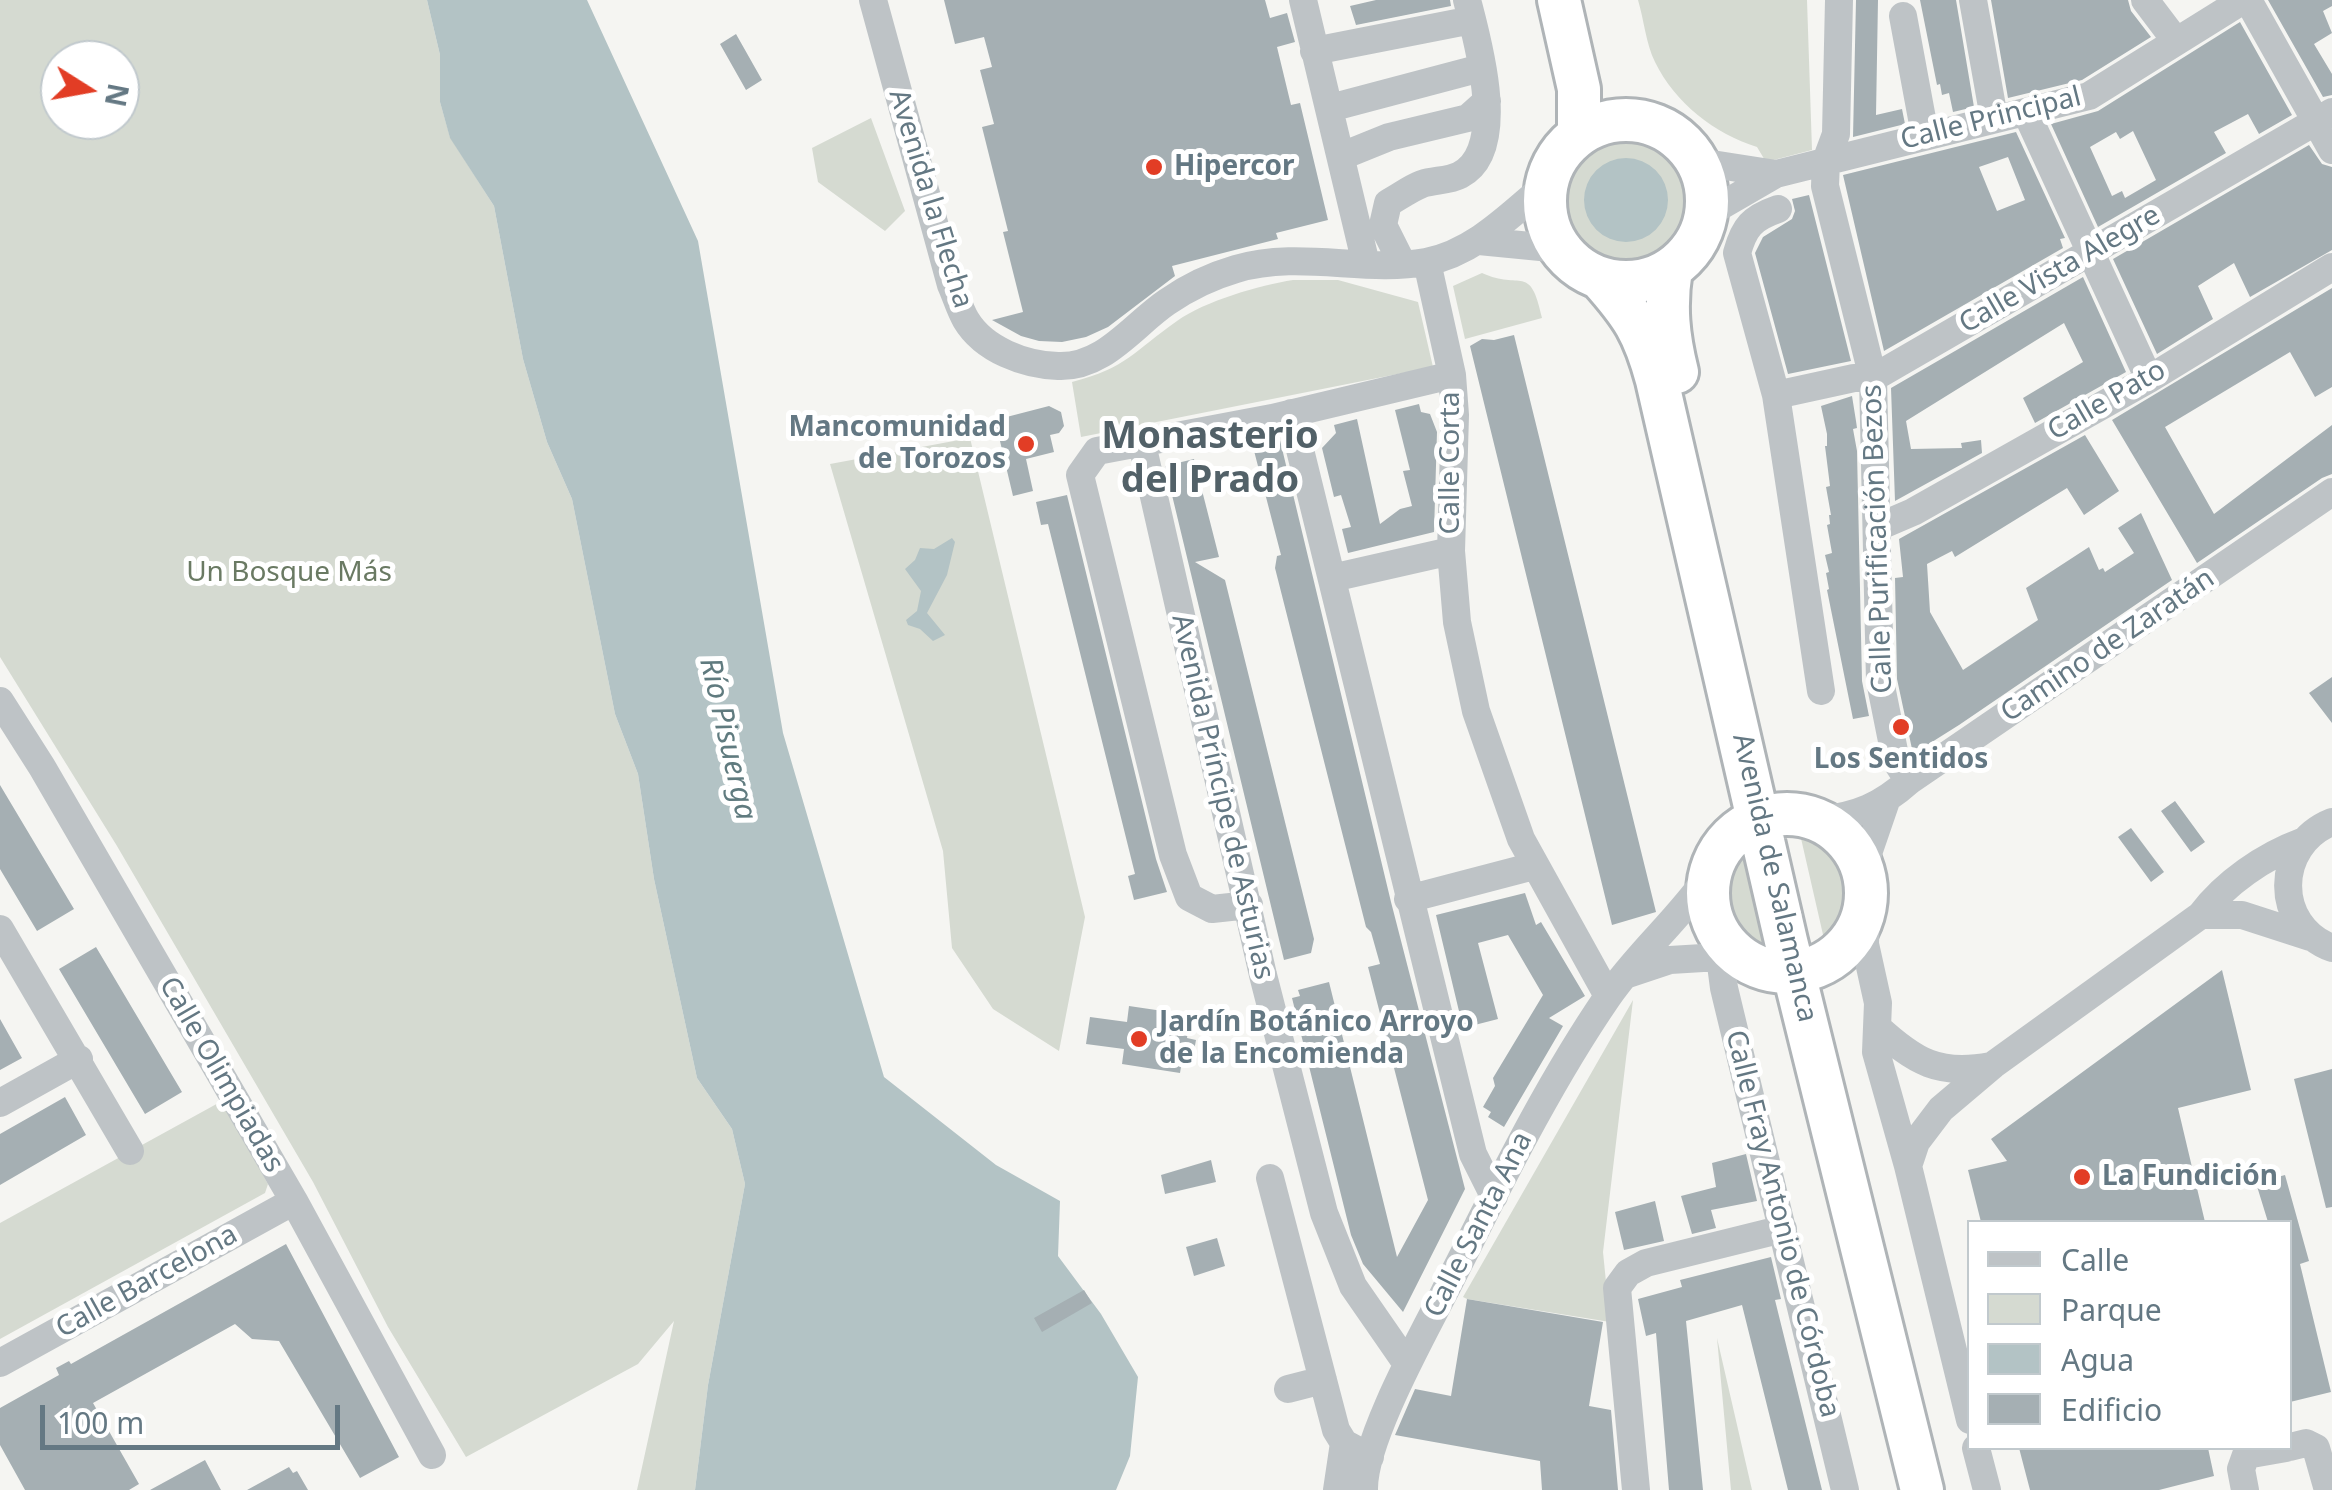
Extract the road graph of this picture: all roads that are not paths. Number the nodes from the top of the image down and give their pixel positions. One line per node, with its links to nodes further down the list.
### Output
1 (873, 0): 34 (street, Avenida la Flecha)
2 (1559, 0): 20 (highway)
3 (1580, 0): 19 (highway)
4 (1839, 0): 24 (street, Calle Purificación Bezos)
5 (1973, 0): 18 (street)
6 (2144, 0): 11 (street)
7 (2246, 0): 11 (street, Calle Principal); 17 (street)
8 (1312, 2): 12 (street)
9 (1469, 10): 12 (street); 13 (street)
10 (1904, 16): 21 (street)
11 (2176, 41): 16 (street, Calle Principal)
12 (1314, 51): 15 (street)
13 (1480, 68): 14 (street); 15 (street)
14 (1487, 102): 23 (street); 33 (street, Calle Corta)
15 (1330, 108): 23 (street)
16 (2026, 112): 18 (street, Calle Principal); 32 (street)
17 (2324, 116): 22 (street); 32 (street, Calle Vista Alegre)
18 (1994, 118): 21 (street, Calle Principal)
19 (1619, 119): 20 (highway); 25 (highway)
20 (1580, 133): 27 (highway)
21 (1925, 136): 24 (street, Calle Principal)
22 (2332, 150)
23 (1342, 156): 34 (street)
24 (1826, 161): 26 (street, Calle Principal); 39 (street, Calle Purificación Bezos)
25 (1699, 162): 26 (street, Calle Principal); 29 (highway)
26 (1776, 174): 29 (street, Calle Principal)
27 (1546, 185): 30 (street, Avenida la Flecha); 31 (highway)
28 (1778, 209): 41 (street)
29 (1707, 214): 36 (highway)
30 (1479, 241): 31 (street, Avenida la Flecha); 33 (street, Avenida la Flecha)
31 (1561, 249): 37 (highway)
32 (2092, 253): 39 (street, Calle Vista Alegre); 40 (street)
33 (1415, 262): 34 (street, Avenida la Flecha); 38 (street, Calle Corta)
34 (1366, 264)
35 (2332, 267): 40 (street, Calle Pato)
36 (1671, 270): 37 (highway); 53 (highway, Avenida de Salamanca)
37 (1600, 278): 48 (highway, Avenida de Salamanca)
38 (1452, 375): 42 (street); 46 (street, Calle Corta)
39 (1873, 378): 41 (street, Calle Vista Alegre); 45 (street, Calle Purificación Bezos)
40 (2149, 378): 45 (street, Calle Pato)
41 (1776, 394): 49 (street)
42 (1290, 413): 43 (street); 47 (street)
43 (1142, 444): 59 (street, Avenida Príncipe de Asturias); 59 (street)
44 (2332, 492): 51 (street, Camino de Zaratán)
45 (1878, 527): 51 (street, Calle Purificación Bezos)
46 (1451, 551): 47 (street); 55 (street, Calle Corta)
47 (1332, 578): 58 (street)
48 (1728, 683): 53 (highway, Avenida de Salamanca); 56 (highway)
49 (1821, 690)
50 (0, 701): 74 (street, Calle Olimpiadas)
51 (1909, 780): 52 (street, Camino de Zaratán)
52 (1886, 802): 53 (street, Camino de Zaratán); 57 (street, Camino de Zaratán)
53 (1791, 817): 56 (highway); 57 (highway); 64 (highway, Avenida de Salamanca)
54 (2321, 825): 60 (street); 62 (street)
55 (1534, 866): 58 (street); 65 (street, Calle Corta)
56 (1713, 867): 63 (highway); 65 (street, Calle Santa Ana)
57 (1864, 886): 64 (highway); 66 (street)
58 (1408, 898): 73 (street)
59 (1249, 905): 77 (street, Avenida Príncipe de Asturias)
60 (2200, 914): 62 (street); 68 (street)
61 (0, 929): 67 (street)
62 (2321, 943)
63 (1728, 957): 64 (highway); 65 (street); 75 (street, Calle Fray Antonio de Córdoba)
64 (1807, 970): 91 (highway, Avenida de Salamanca); 92 (highway, Avenida de Salamanca)
65 (1618, 985): 73 (street, Calle Santa Ana)
66 (1877, 1028): 68 (street); 71 (street)
67 (79, 1060): 69 (street); 70 (street)
68 (1993, 1066): 71 (street)
69 (0, 1103)
70 (130, 1151)
71 (1908, 1166): 80 (street)
72 (1270, 1178): 78 (street)
73 (1494, 1196): 77 (street, Calle Santa Ana)
74 (294, 1201): 76 (street, Calle Barcelona); 85 (street, Calle Olimpiadas)
75 (1783, 1229): 89 (street); 90 (street, Calle Fray Antonio de Córdoba)
76 (0, 1363)
77 (1407, 1364): 86 (street, Calle Santa Ana)
78 (1323, 1380): 79 (street); 81 (street)
79 (1288, 1389)
80 (1967, 1408)
81 (1344, 1443): 86 (street); 87 (street)
82 (2292, 1446): 95 (street)
83 (1977, 1450): 93 (street)
84 (2274, 1450): 94 (street)
85 (432, 1455)
86 (1370, 1456): 88 (street, Calle Santa Ana)
87 (1337, 1490)
88 (1364, 1490)
89 (1636, 1490)
90 (1845, 1490)
91 (1922, 1490)
92 (1947, 1490)
93 (1987, 1490)
94 (2245, 1490)
95 (2328, 1490)

